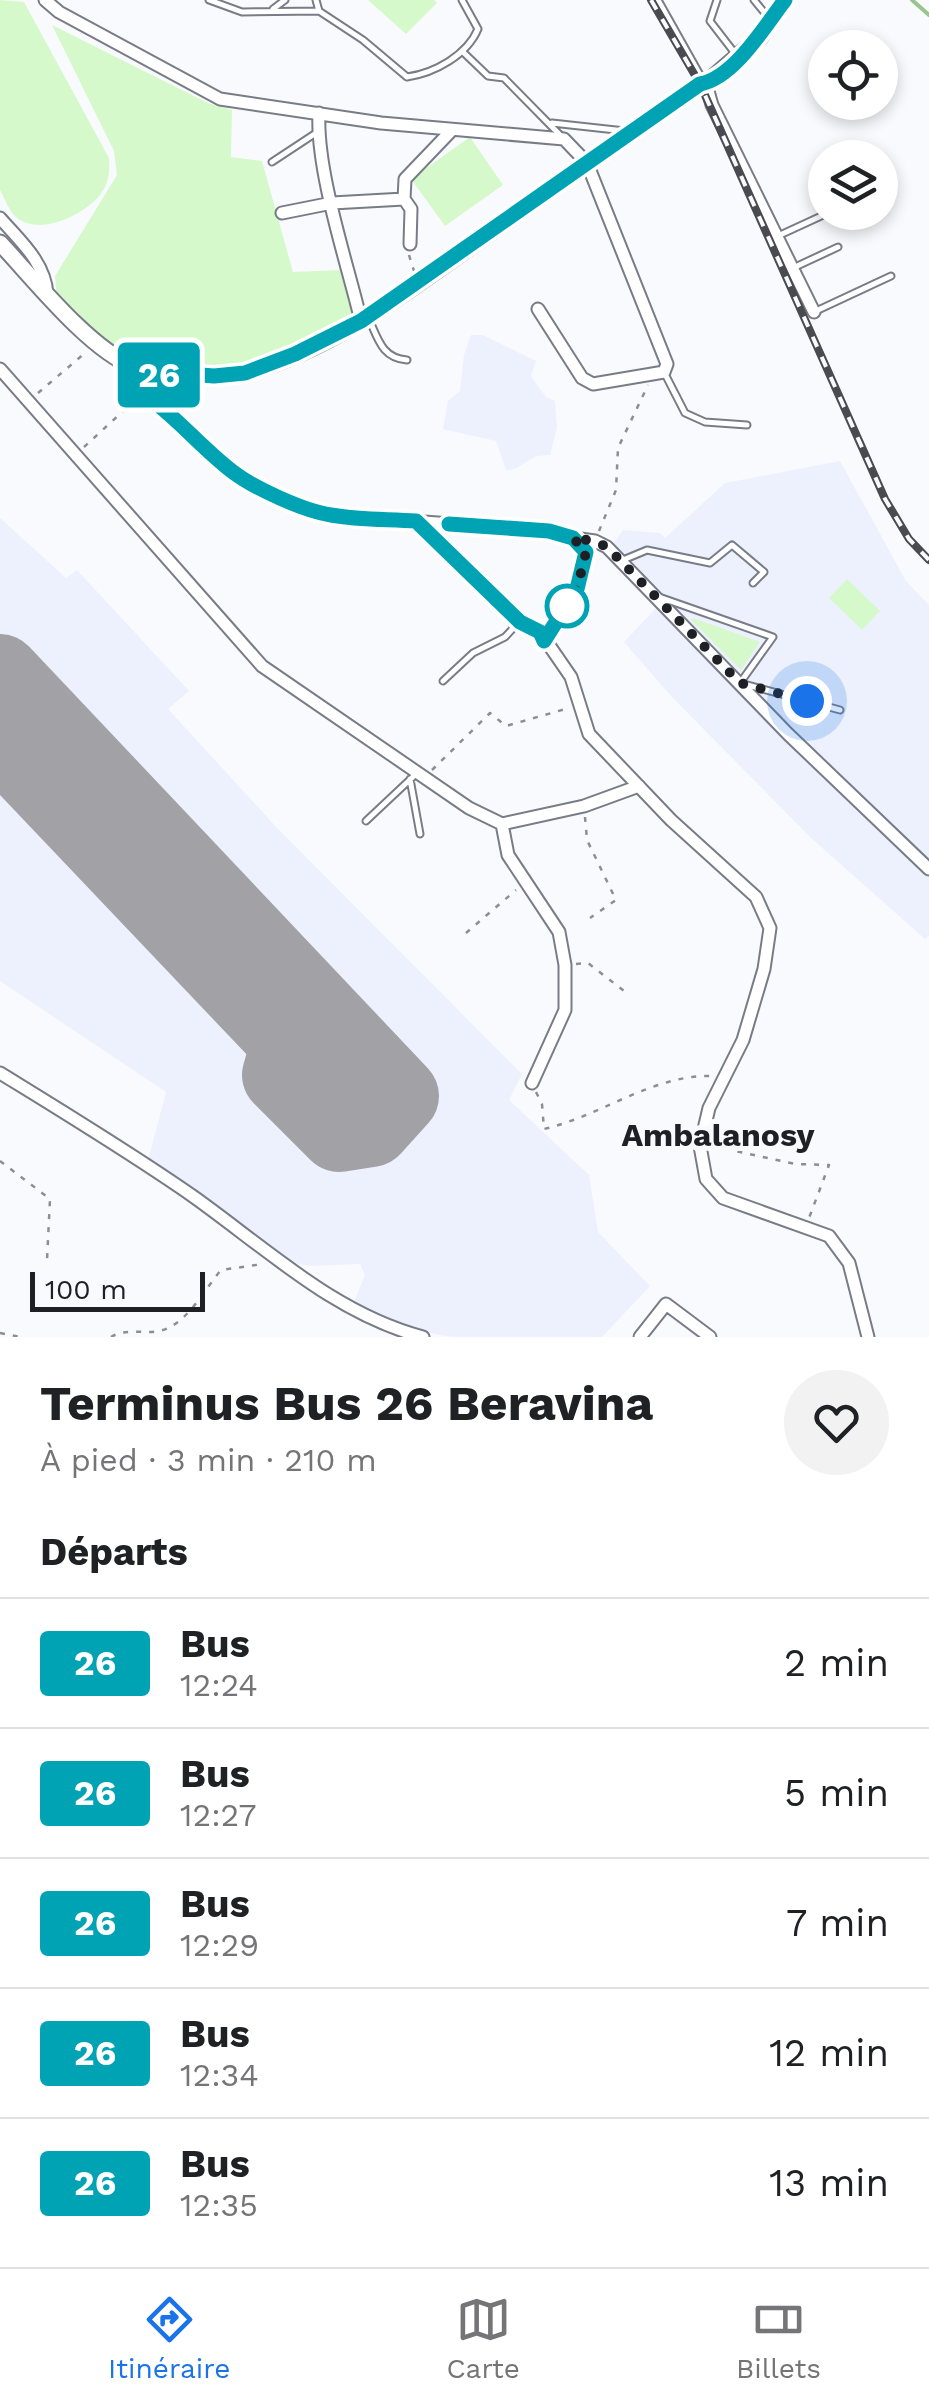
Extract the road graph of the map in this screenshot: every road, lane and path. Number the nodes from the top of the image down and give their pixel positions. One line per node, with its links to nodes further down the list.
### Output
1 (45, 0): 16 (street)
2 (208, 0): 10 (lane)
3 (285, 0): 10 (lane)
4 (316, 0): 11 (lane)
5 (462, 0): 13 (lane)
6 (658, 0): 15 (lane)
7 (717, 0): 14 (lane)
8 (754, 0): 12 (lane)
9 (786, 0): 12 (street)
10 (270, 10): 11 (lane)
11 (319, 10): 13 (lane)
12 (770, 20): 14 (street)
13 (463, 52): 17 (lane)
14 (738, 58): 15 (street)
15 (706, 84): 20 (street); 29 (street)
16 (319, 112): 18 (street); 19 (street)
17 (549, 122): 20 (lane); 21 (lane)
18 (318, 131): 22 (lane); 25 (street)
19 (451, 131): 21 (street); 24 (street)
20 (633, 132): 23 (street)
21 (564, 139): 23 (street)
22 (272, 162)
23 (587, 164): 35 (street); 45 (street)
24 (404, 198): 25 (street); 31 (street)
25 (332, 202): 26 (street); 39 (street)
26 (282, 213)
27 (0, 218): 36 (street)
28 (808, 222): 29 (lane)
29 (777, 236): 33 (street)
30 (0, 243): 36 (street)
31 (410, 244): 35 (path)
32 (838, 248): 33 (lane)
33 (794, 268): 38 (street)
34 (891, 276): 38 (lane)
35 (408, 290): 39 (street)
36 (47, 294): 40 (street)
37 (538, 309): 45 (street)
38 (814, 312)
39 (364, 319): 42 (lane); 44 (street)
40 (97, 341): 41 (street); 47 (path)
41 (114, 356): 44 (street); 46 (street)
42 (406, 360)
43 (0, 369): 47 (street)
44 (162, 372): 46 (street)
45 (658, 373): 48 (lane); 51 (path)
46 (146, 397): 49 (path); 50 (street)
47 (28, 402): 49 (street)
48 (748, 425)
49 (76, 454): 62 (street)
50 (416, 521): 52 (street); 56 (street)
51 (599, 529)
52 (573, 538): 53 (street); 57 (street)
53 (620, 561): 54 (lane); 55 (street)
54 (753, 584)
55 (656, 596): 59 (street); 59 (lane)
56 (520, 622): 57 (street); 58 (lane)
57 (544, 641): 60 (street)
58 (443, 681)
59 (740, 683): 61 (lane); 68 (street)
60 (580, 705): 62 (path); 63 (street)
61 (840, 710)
62 (417, 776): 65 (lane); 66 (street); 67 (lane)
63 (639, 786): 64 (street); 75 (street)
64 (584, 806): 66 (street); 70 (path)
65 (366, 820)
66 (502, 824): 69 (street)
67 (420, 834)
68 (929, 869)
69 (524, 883): 71 (path); 72 (street)
70 (590, 918)
71 (466, 933)
72 (565, 965): 73 (path); 76 (street)
73 (624, 991)
74 (0, 1072): 81 (street)
75 (725, 1077): 76 (path); 77 (street)
76 (532, 1084)
77 (700, 1143): 79 (street); 79 (path)
78 (0, 1161): 80 (path)
79 (805, 1228): 88 (street)
80 (47, 1260)
81 (279, 1262): 84 (path); 85 (street)
82 (0, 1333): 83 (path)
83 (21, 1337)
84 (111, 1337)
85 (418, 1337)
86 (640, 1337): 87 (street)
87 (710, 1337)
88 (868, 1337)

